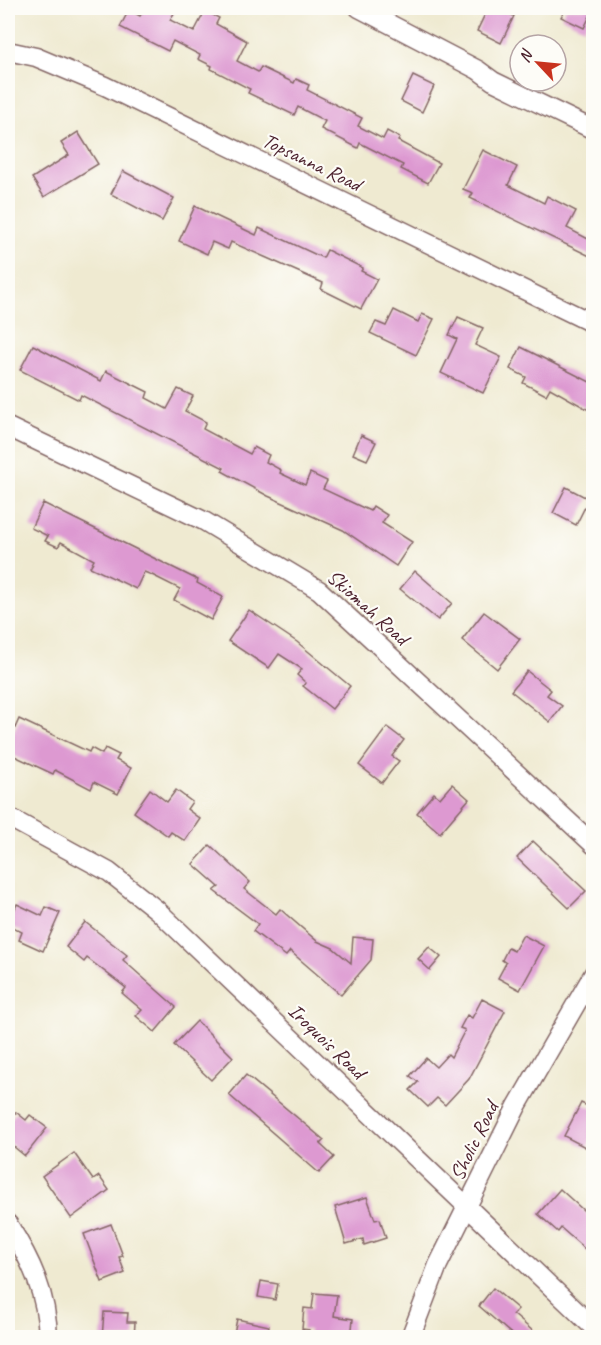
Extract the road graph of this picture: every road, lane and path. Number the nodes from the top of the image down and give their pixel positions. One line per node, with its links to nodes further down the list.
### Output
1 (359, 8): 3 (street)
2 (8, 51): 4 (street, Topsanna Road)
3 (594, 130)
4 (594, 324)
5 (8, 428): 7 (street, Skiomah Road)
6 (8, 817): 9 (street, Iroquois Road)
7 (594, 844)
8 (594, 973): 9 (street, Sholic Road)
9 (467, 1206): 11 (street, Iroquois Road); 13 (street, Sholic Road)
10 (8, 1224): 12 (street)
11 (594, 1328)
12 (48, 1338)
13 (410, 1338)

